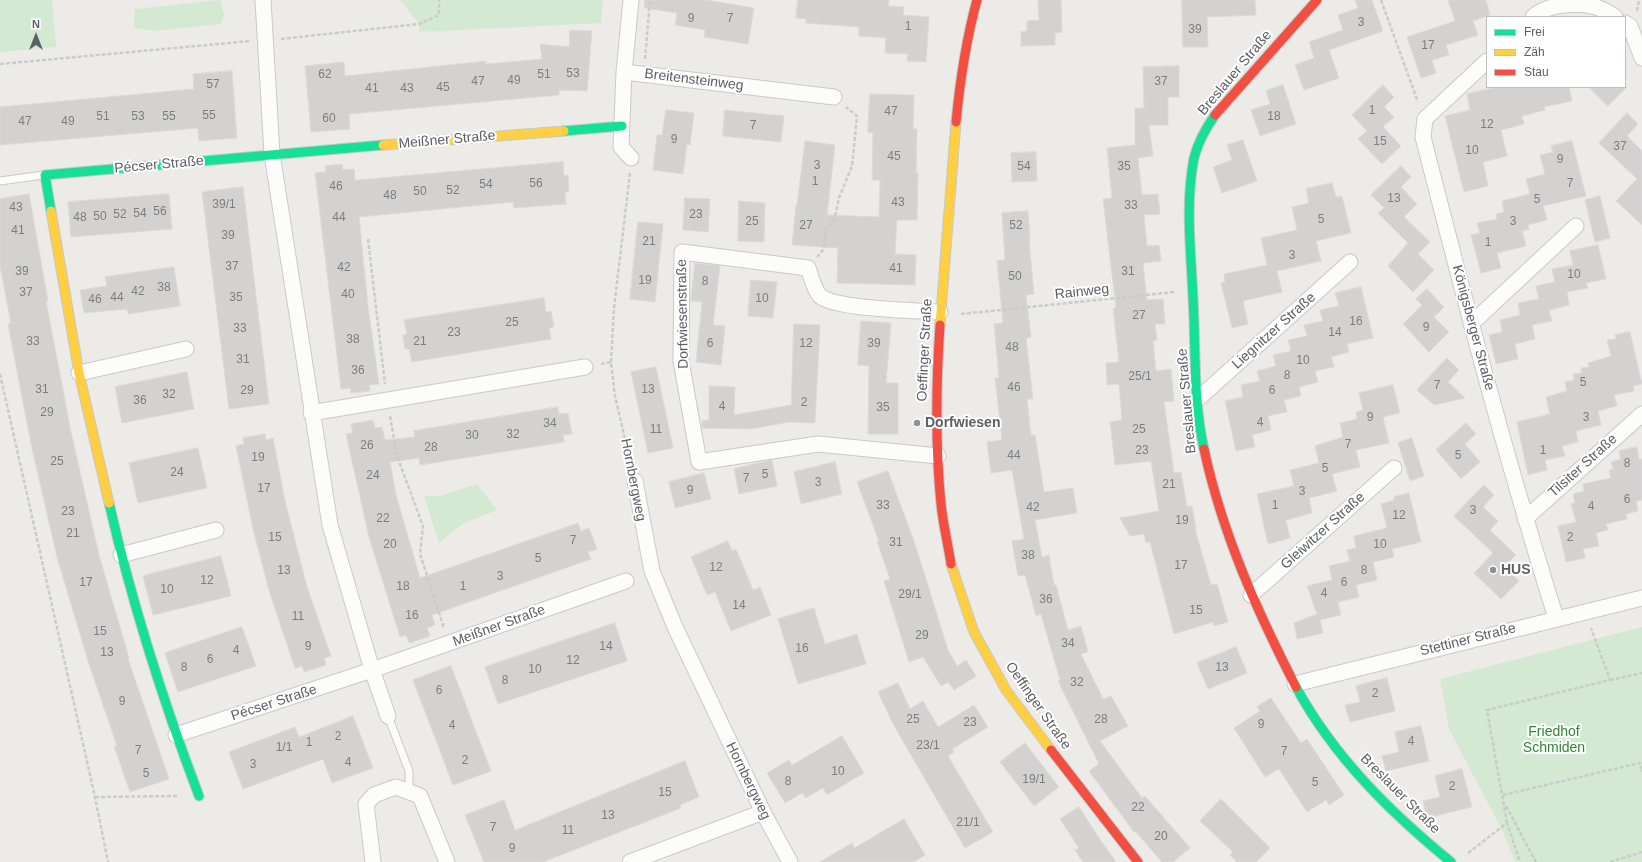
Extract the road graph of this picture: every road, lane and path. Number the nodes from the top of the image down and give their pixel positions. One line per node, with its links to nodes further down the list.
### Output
1 (263, 0): 10 (street)
2 (439, 0): 10 (path)
3 (631, 0): 14 (street, Breitensteinweg)
4 (977, 0): 27 (street, Oeffinger Straße)
5 (1317, 0): 26 (street, Breslauer Straße)
6 (1381, 0): 16 (path)
7 (1534, 16): 8 (street)
8 (1613, 16)
9 (1628, 25): 11 (street)
10 (266, 40): 13 (path); 18 (street)
11 (1642, 58)
12 (1486, 62): 16 (street)
13 (0, 64)
14 (624, 72): 15 (street, Breitensteinweg); 17 (street)
15 (834, 96): 25 (path)
16 (1425, 120): 29 (street, Königsberger Straße)
17 (622, 126): 18 (street, Meißner Straße); 19 (street)
18 (272, 154): 20 (street, Pécser Straße); 36 (street)
19 (631, 158): 40 (path, Hornbergweg)
20 (45, 175): 21 (lane, Pécser Straße); 32 (street)
21 (0, 181)
22 (1576, 226): 29 (street)
23 (368, 239): 35 (path)
24 (1350, 262): 34 (street, Liegnitzer Straße)
25 (808, 268): 27 (street); 38 (street, Dorfwiesenstraße)
26 (1192, 290): 28 (path, Rainweg); 34 (street, Breslauer Straße)
27 (940, 312): 38 (street, Oeffinger Straße)
28 (974, 313)
29 (1471, 324): 41 (street, Königsberger Straße)
30 (186, 349): 32 (street)
31 (585, 367): 35 (street)
32 (79, 373): 43 (street)
33 (0, 374): 60 (path)
34 (1198, 399): 45 (street, Breslauer Straße)
35 (387, 400): 36 (street); 49 (path)
36 (311, 413): 50 (street)
37 (1642, 414): 41 (street, Tilsiter Straße)
38 (938, 456): 72 (street, Oeffinger Straße)
39 (1394, 468): 45 (street, Gleiwitzer Straße)
40 (635, 481): 63 (street, Hornbergweg)
41 (1525, 519): 48 (street, Königsberger Straße)
42 (216, 530): 43 (street)
43 (121, 555): 55 (street)
44 (626, 581): 49 (street, Meißner Straße)
45 (1251, 595): 53 (street, Breslauer Straße)
46 (1642, 598): 47 (street, Stettiner Straße)
47 (1585, 611): 48 (street, Stettiner Straße); 52 (path)
48 (1556, 618): 53 (street, Stettiner Straße)
49 (449, 643): 50 (street, Meißner Straße)
50 (372, 670): 54 (street); 55 (street, Pécser Straße)
51 (1642, 673): 52 (path)
52 (1610, 680): 59 (path)
53 (1295, 684): 73 (street, Breslauer Straße)
54 (388, 716): 58 (lane)
55 (176, 735): 61 (street)
56 (1641, 768): 57 (path); 59 (path)
57 (1642, 774)
58 (409, 792): 68 (street); 69 (street)
59 (1503, 795): 62 (path)
60 (95, 796): 61 (path); 67 (path)
61 (199, 796)
62 (1504, 804): 64 (path); 75 (path)
63 (763, 812): 70 (street); 71 (street, Hornbergweg)
64 (1507, 823): 66 (path); 74 (path)
65 (1642, 852): 76 (path)
66 (1463, 857)
67 (108, 862)
68 (373, 862)
69 (447, 862)
70 (630, 862)
71 (790, 862)
72 (1138, 862)
73 (1451, 862)
74 (1520, 862)
75 (1536, 862)
76 (1610, 862)

